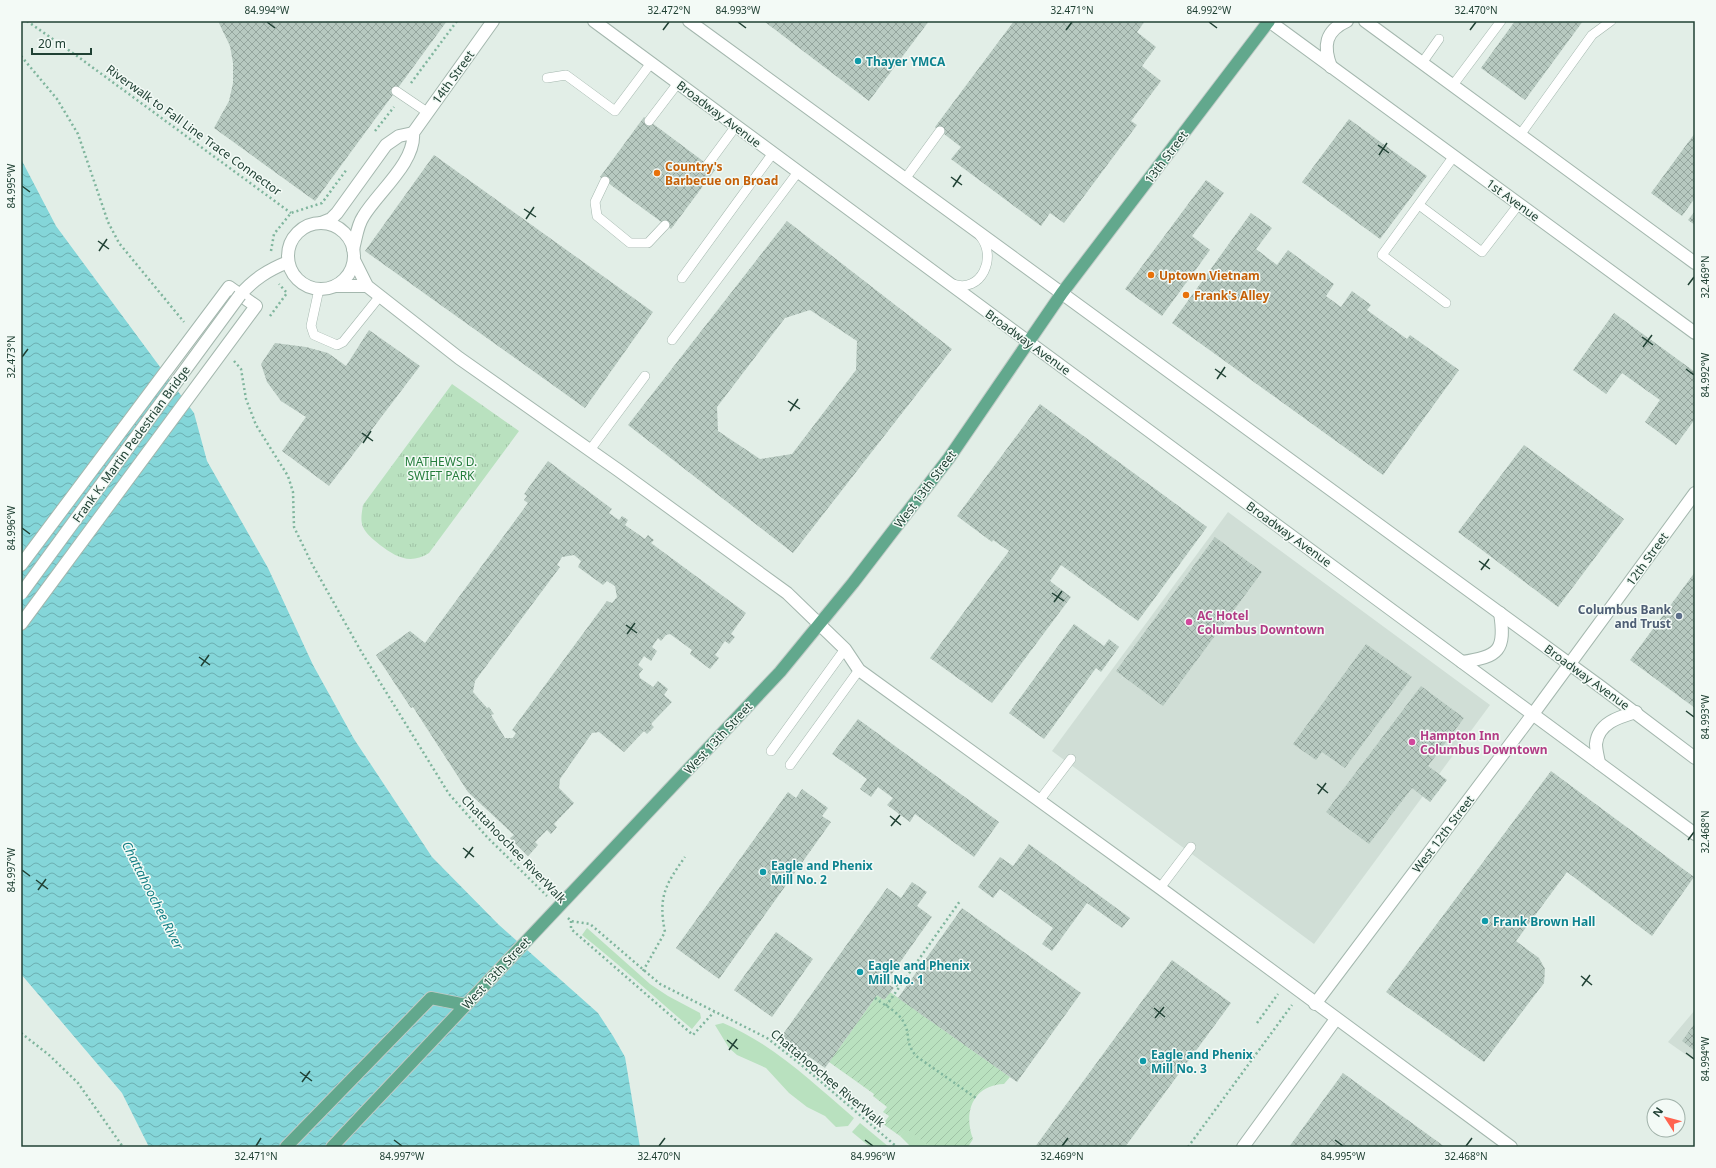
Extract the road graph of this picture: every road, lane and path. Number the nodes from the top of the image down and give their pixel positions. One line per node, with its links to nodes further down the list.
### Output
1 (27, 21): 36 (path, Riverwalk to Fall Line Trace Connector)
2 (457, 21): 19 (path)
3 (493, 21): 20 (street, 14th Street)
4 (689, 21): 32 (street, Broadway Avenue)
5 (1269, 21): 15 (street, 1st Avenue); 49 (main road, 13th Street)
6 (1347, 21): 15 (street)
7 (1365, 21): 13 (street)
8 (1501, 21): 18 (lane)
9 (1610, 21): 26 (lane)
10 (596, 22): 14 (street, Broadway Avenue)
11 (1439, 39): 13 (lane)
12 (21, 56): 53 (path)
13 (1422, 62): 18 (street)
14 (651, 63): 16 (lane); 17 (street, Broadway Avenue)
15 (1331, 67): 28 (street, 1st Avenue)
16 (547, 78)
17 (678, 83): 21 (lane); 22 (street, Broadway Avenue)
18 (1453, 85): 26 (street)
19 (399, 93): 20 (lane); 25 (path)
20 (427, 112): 24 (street, 14th Street)
21 (649, 121)
22 (736, 126): 27 (street, Broadway Avenue); 30 (lane)
23 (940, 131): 32 (lane)
24 (412, 132): 37 (street); 40 (street, 14th Street)
25 (374, 133)
26 (1520, 135): 42 (street)
27 (773, 153): 31 (street, Broadway Avenue); 44 (lane)
28 (1454, 156): 34 (street, 1st Avenue); 35 (lane)
29 (350, 164): 36 (path)
30 (708, 164)
31 (798, 172): 45 (street, Broadway Avenue); 55 (lane)
32 (905, 179): 39 (street, Broadway Avenue)
33 (605, 181): 38 (lane)
34 (1519, 204): 35 (lane); 54 (street, 1st Avenue)
35 (1418, 205): 52 (lane)
36 (291, 213): 43 (path)
37 (321, 223): 40 (street); 41 (street)
38 (665, 225)
39 (974, 229): 45 (lane); 49 (street, Broadway Avenue)
40 (354, 255): 46 (street, 14th Street); 47 (street)
41 (288, 262): 43 (street, Frank K. Martin Pedestrian Bridge); 48 (street)
42 (1695, 263)
43 (268, 270): 50 (street, Frank K. Martin Pedestrian Bridge)
44 (682, 278)
45 (948, 282): 56 (street, Broadway Avenue)
46 (336, 286): 47 (street); 48 (street)
47 (366, 286): 51 (street)
48 (319, 289): 51 (lane)
49 (1062, 293): 56 (main road, West 13th Street); 63 (street, Broadway Avenue)
50 (240, 295): 57 (street); 61 (street); 62 (street, Frank K. Martin Pedestrian Bridge, bridge)
51 (380, 296): 59 (street)
52 (1446, 303)
53 (189, 327)
54 (1695, 333)
55 (672, 340)
56 (1028, 342): 66 (street, Broadway Avenue); 92 (main road, West 13th Street)
57 (223, 351): 64 (street); 81 (path, Chattahoochee RiverWalk)
58 (645, 376): 59 (lane)
59 (590, 450): 65 (street)
60 (1695, 493): 67 (street, 12th Street)
61 (21, 565)
62 (21, 594)
63 (1500, 613): 66 (street); 67 (street, Broadway Avenue)
64 (21, 624)
65 (845, 649): 68 (street); 71 (lane)
66 (1462, 662): 70 (street, Broadway Avenue)
67 (1570, 664): 69 (street, Broadway Avenue); 70 (street, West 12th Street)
68 (859, 670): 75 (lane); 76 (street)
69 (1636, 712): 72 (street, Broadway Avenue); 74 (street, Broadway Avenue)
70 (1533, 714): 74 (street, Broadway Avenue); 91 (street, West 12th Street)
71 (771, 751)
72 (1695, 758)
73 (1071, 759): 76 (lane)
74 (1599, 763): 77 (street, Broadway Avenue)
75 (790, 765)
76 (1039, 801): 80 (street)
77 (1695, 834)
78 (1190, 846): 80 (lane)
79 (685, 857): 85 (path)
80 (1160, 888): 87 (street)
81 (548, 897)
82 (960, 902): 88 (path)
83 (566, 916): 84 (path, Chattahoochee RiverWalk)
84 (571, 921): 85 (path, Chattahoochee RiverWalk); 94 (path)
85 (643, 971): 94 (path, Chattahoochee RiverWalk)
86 (888, 979): 88 (path)
87 (1286, 982): 89 (street); 96 (path)
88 (899, 987): 93 (path)
89 (1301, 993): 91 (street); 103 (path)
90 (875, 998): 93 (path)
91 (1315, 1004): 95 (street)
92 (466, 1005): 100 (main road); 101 (main road, West 13th Street)
93 (886, 1006): 98 (path)
94 (714, 1012): 102 (path, Chattahoochee RiverWalk)
95 (1336, 1019): 104 (street); 105 (street)
96 (1257, 1023)
97 (21, 1032): 99 (path)
98 (976, 1098)
99 (123, 1147)
100 (286, 1147)
101 (332, 1147)
102 (897, 1147)
103 (1188, 1147)
104 (1243, 1147)
105 (1511, 1147)

